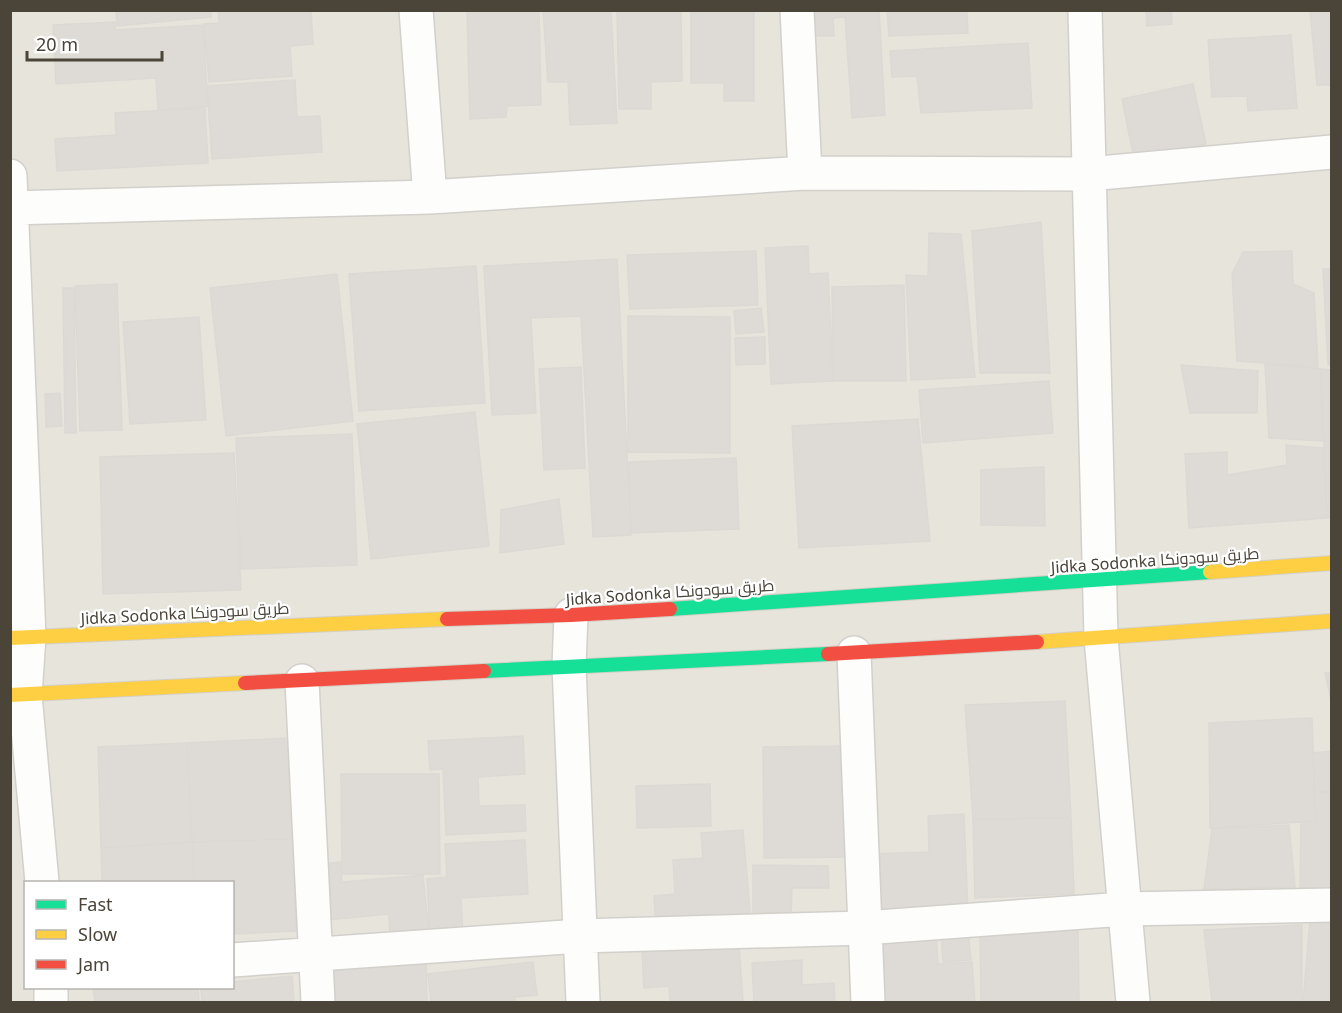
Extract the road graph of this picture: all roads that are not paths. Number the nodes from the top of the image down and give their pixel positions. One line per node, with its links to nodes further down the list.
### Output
1 (416, 10): 7 (street)
2 (797, 10): 5 (street)
3 (1084, 10): 6 (street)
4 (1332, 152): 6 (street)
5 (805, 173): 6 (street); 7 (street)
6 (1089, 174): 10 (street)
7 (430, 197): 8 (street)
8 (11, 198): 13 (street)
9 (1332, 563): 10 (main road, Jidka Sodonka طريق سودونكا)
10 (1100, 581): 11 (main road, Jidka Sodonka طريق سودونكا); 14 (street)
11 (571, 615): 13 (main road, Jidka Sodonka طريق سودونكا); 16 (street)
12 (1332, 621): 14 (main road)
13 (20, 637): 18 (street)
14 (1101, 638): 15 (main road); 21 (street)
15 (854, 653): 16 (main road); 22 (street)
16 (569, 666): 17 (main road); 23 (street)
17 (302, 681): 18 (main road); 24 (street)
18 (18, 695): 19 (street)
19 (42, 881)
20 (1332, 906): 21 (street)
21 (1124, 909): 22 (street); 29 (street)
22 (864, 928): 23 (street); 28 (street)
23 (580, 936): 24 (street); 27 (street)
24 (317, 955): 25 (street); 26 (street)
25 (234, 960)
26 (318, 1002)
27 (583, 1002)
28 (868, 1002)
29 (1133, 1002)

